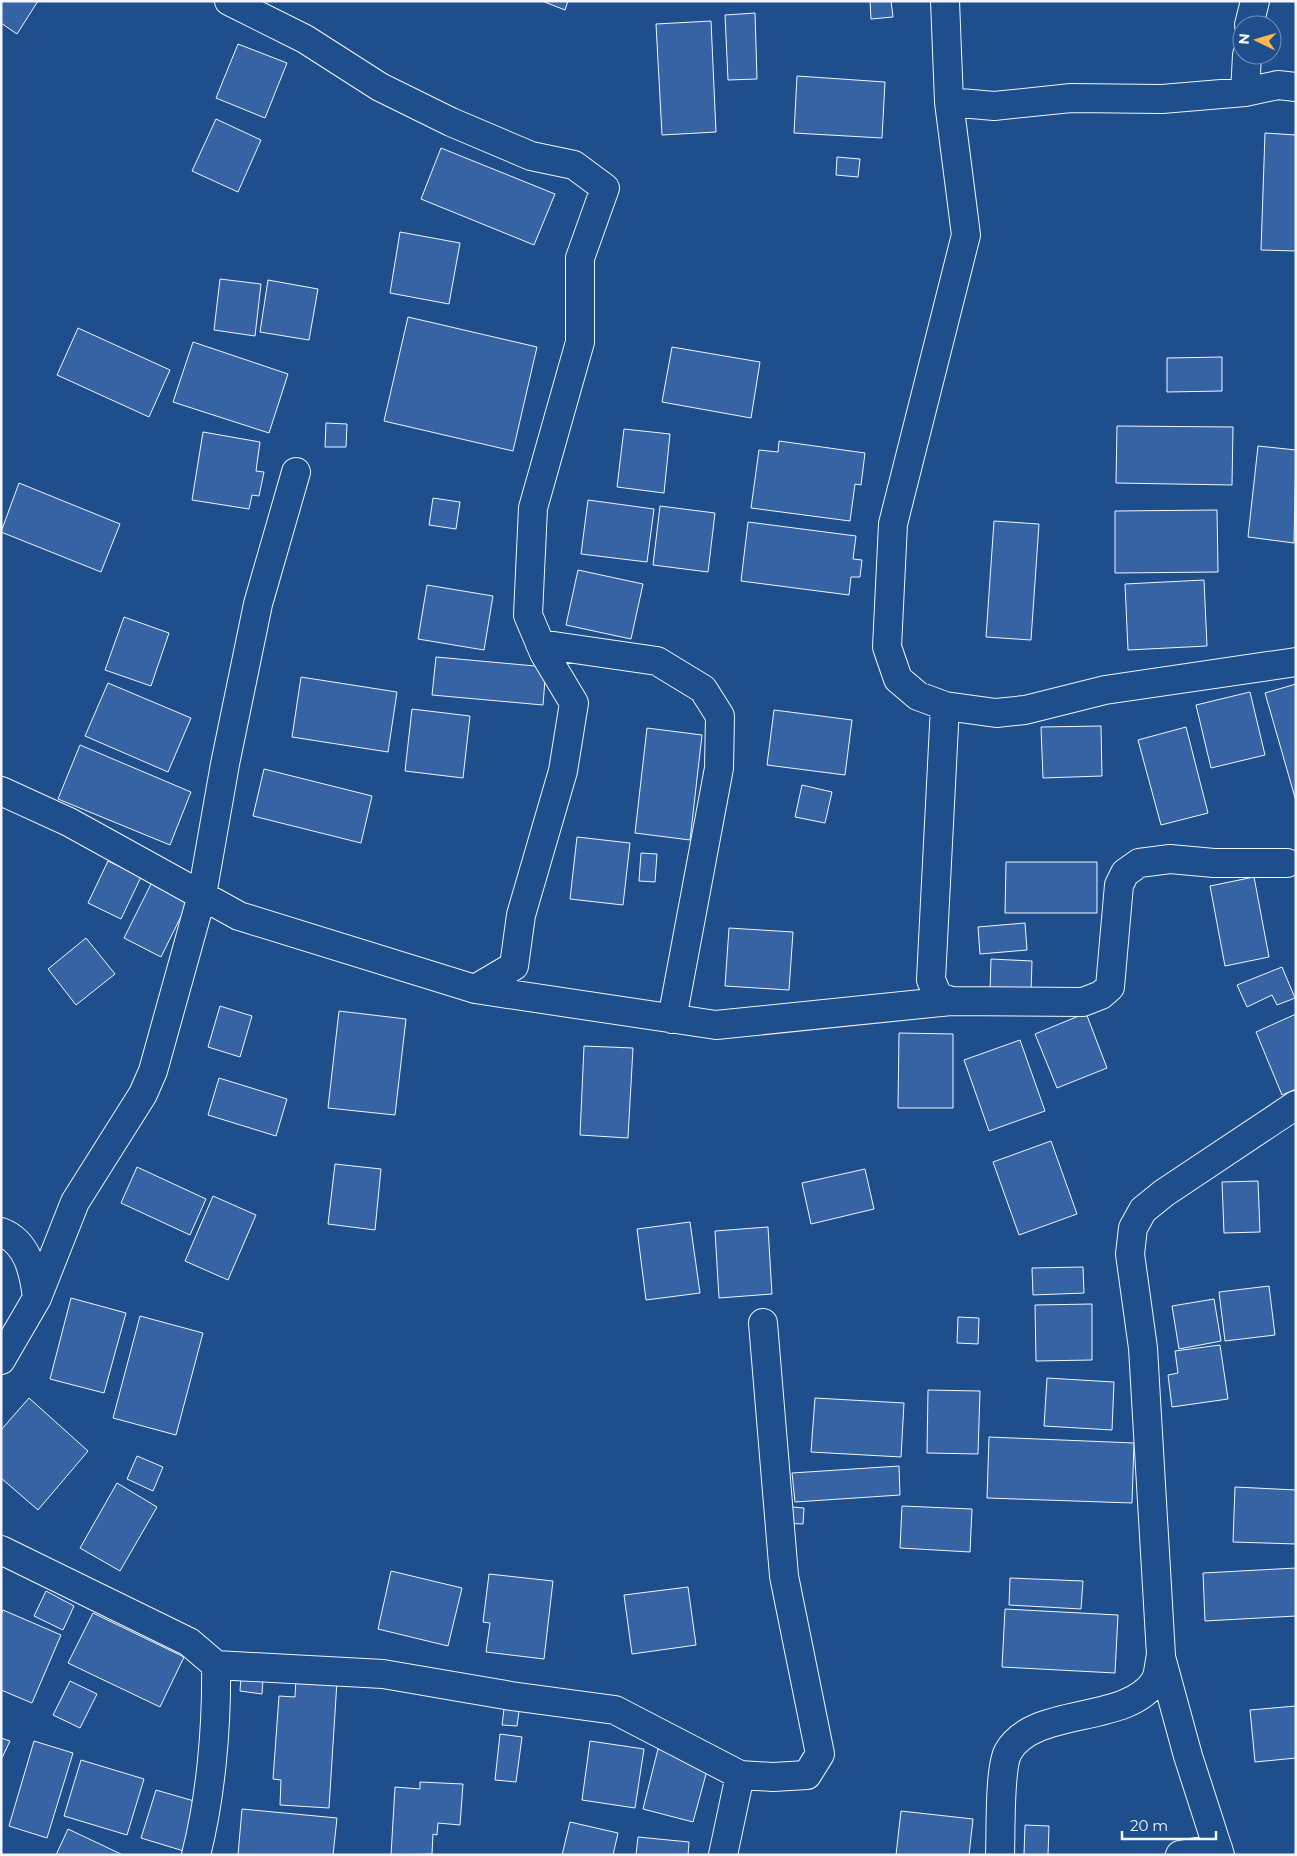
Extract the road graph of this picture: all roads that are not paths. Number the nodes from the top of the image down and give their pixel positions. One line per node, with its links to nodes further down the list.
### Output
1 (229, 1): 10 (street)
2 (945, 1): 8 (street)
3 (1255, 1): 4 (street)
4 (1251, 15)
5 (1246, 65): 7 (street)
6 (1296, 87): 7 (street)
7 (1245, 92): 8 (street)
8 (949, 102): 12 (street)
9 (296, 472): 15 (street)
10 (540, 644): 16 (street); 18 (street)
11 (1296, 662): 12 (street)
12 (945, 706): 17 (street)
13 (1, 791): 15 (street)
14 (1287, 863): 17 (street)
15 (202, 895): 16 (street); 21 (street)
16 (475, 989): 18 (street)
17 (951, 1001): 18 (street)
18 (672, 1019)
19 (1296, 1105): 25 (street)
20 (1, 1232): 21 (street)
21 (37, 1298): 23 (street)
22 (764, 1323): 27 (street)
23 (1, 1360)
24 (1, 1550): 26 (street)
25 (1161, 1655): 28 (street); 31 (street)
26 (216, 1666): 27 (street); 29 (street)
27 (740, 1774): 30 (street)
28 (1219, 1851): 32 (street)
29 (196, 1855)
30 (723, 1855)
31 (1000, 1855)
32 (1180, 1855)

